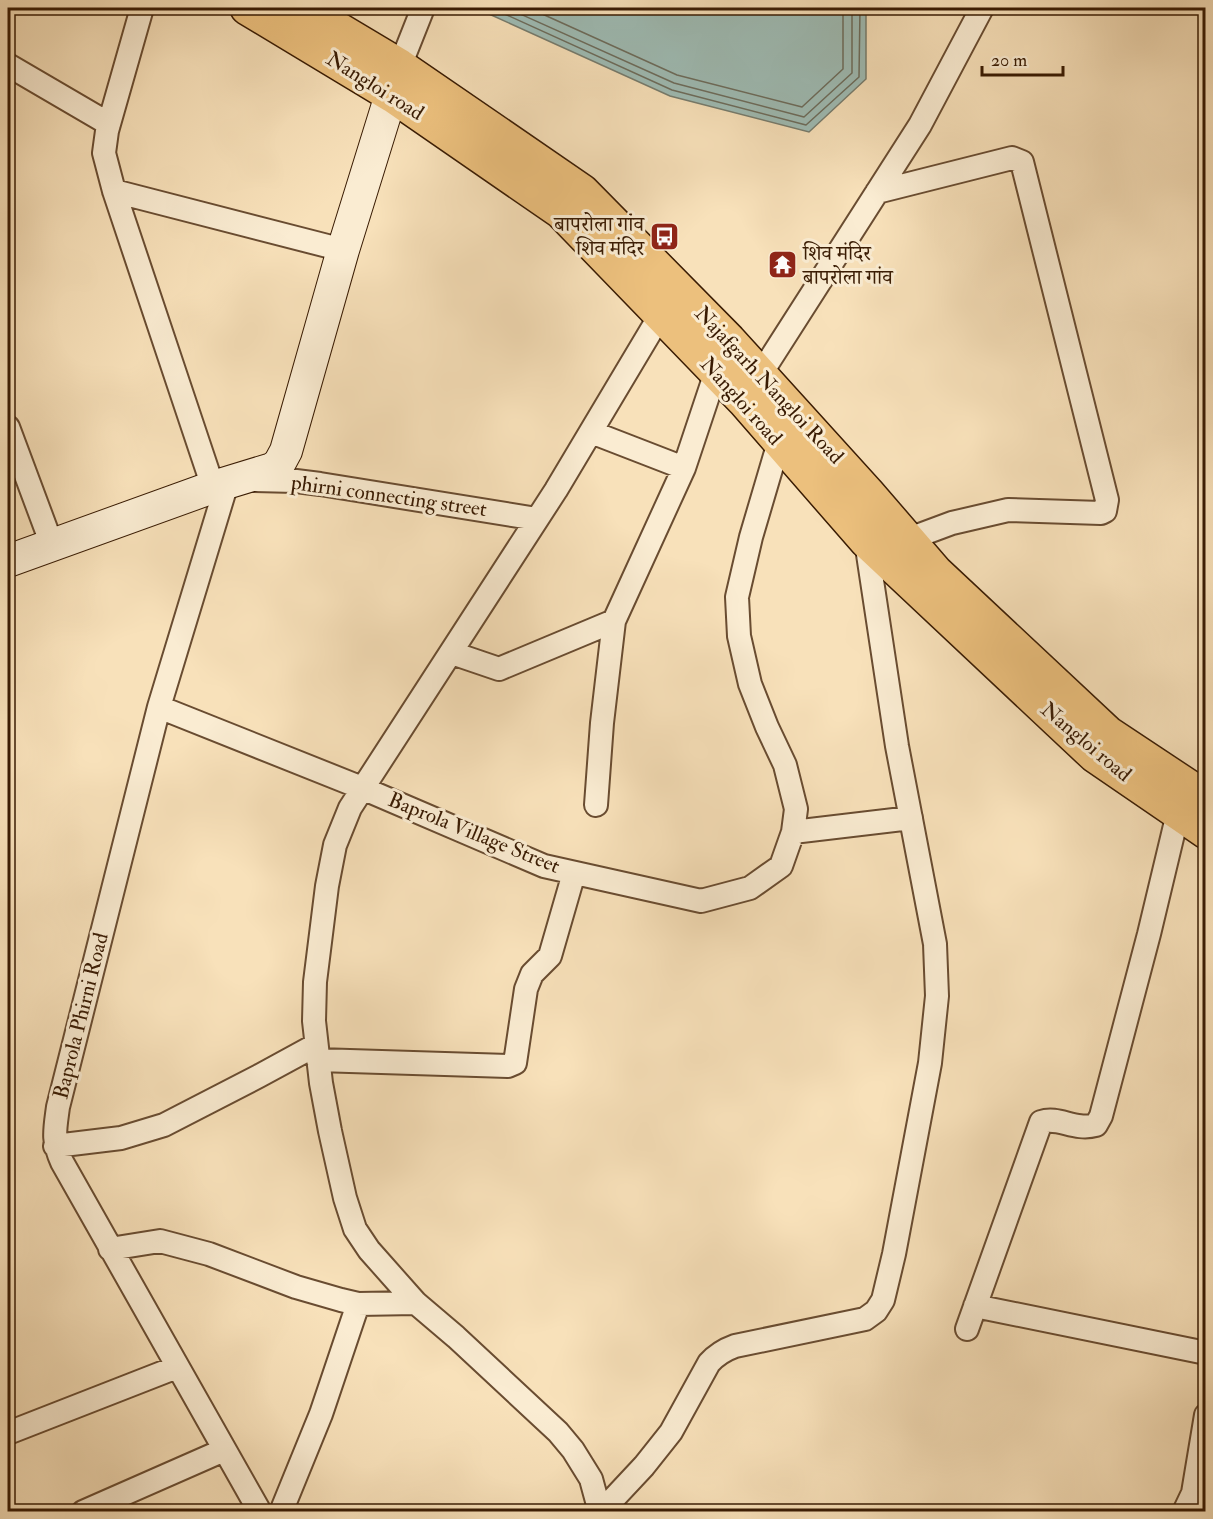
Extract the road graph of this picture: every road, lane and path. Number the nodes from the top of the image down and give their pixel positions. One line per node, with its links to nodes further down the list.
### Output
1 (142, 8): 8 (street)
2 (248, 8): 7 (main road, Nangloi road)
3 (303, 8): 7 (main road, Najafgarh Nangloi Road)
4 (423, 8): 7 (street)
5 (982, 8): 10 (street)
6 (8, 65): 8 (street)
7 (396, 81): 11 (street); 12 (main road, Najafgarh Nangloi Road); 13 (main road, Nangloi road)
8 (108, 124): 9 (street)
9 (114, 191): 11 (street); 20 (street)
10 (877, 192): 15 (street); 22 (street)
11 (343, 250): 20 (street)
12 (677, 287): 13 (street); 15 (main road, Najafgarh Nangloi Road)
13 (660, 315): 14 (main road, Nangloi road); 17 (street)
14 (716, 372): 15 (main road, Nangloi road); 19 (street)
15 (752, 388): 18 (main road, Nangloi road); 22 (main road, Najafgarh Nangloi Road)
16 (8, 427): 24 (street)
17 (591, 432): 19 (street); 21 (street)
18 (779, 442): 23 (main road, Nangloi road); 33 (street, Baprola Village Street)
19 (684, 468): 26 (street)
20 (227, 483): 21 (street, phirni connecting street); 24 (street); 28 (street, Baprola Phirni Road)
21 (537, 519): 27 (street)
22 (909, 539): 30 (main road, Najafgarh Nangloi Road)
23 (866, 541): 30 (main road, Nangloi road); 32 (street)
24 (52, 545): 25 (street)
25 (8, 561)
26 (614, 621): 27 (street); 31 (street)
27 (452, 653): 29 (street)
28 (159, 707): 29 (street, Baprola Village Street); 37 (street, Baprola Phirni Road)
29 (362, 788): 35 (street, Baprola Village Street); 36 (street)
30 (1197, 797): 34 (main road, Nangloi road); 41 (street)
31 (596, 805)
32 (911, 819): 33 (street); 52 (street)
33 (792, 832): 35 (street, Baprola Village Street)
34 (1206, 832)
35 (574, 873): 36 (street)
36 (317, 1052): 37 (street); 39 (street)
37 (55, 1146): 38 (street)
38 (110, 1249): 40 (street); 44 (street)
39 (416, 1303): 40 (street); 52 (street)
40 (358, 1304): 51 (street)
41 (975, 1306): 42 (street); 43 (street)
42 (967, 1329)
43 (1206, 1353)
44 (177, 1367): 46 (street); 47 (street)
45 (1206, 1415): 48 (street)
46 (8, 1433)
47 (224, 1450): 49 (street); 50 (street)
48 (1194, 1497)
49 (83, 1512)
50 (260, 1512)
51 (281, 1512)
52 (600, 1512)

